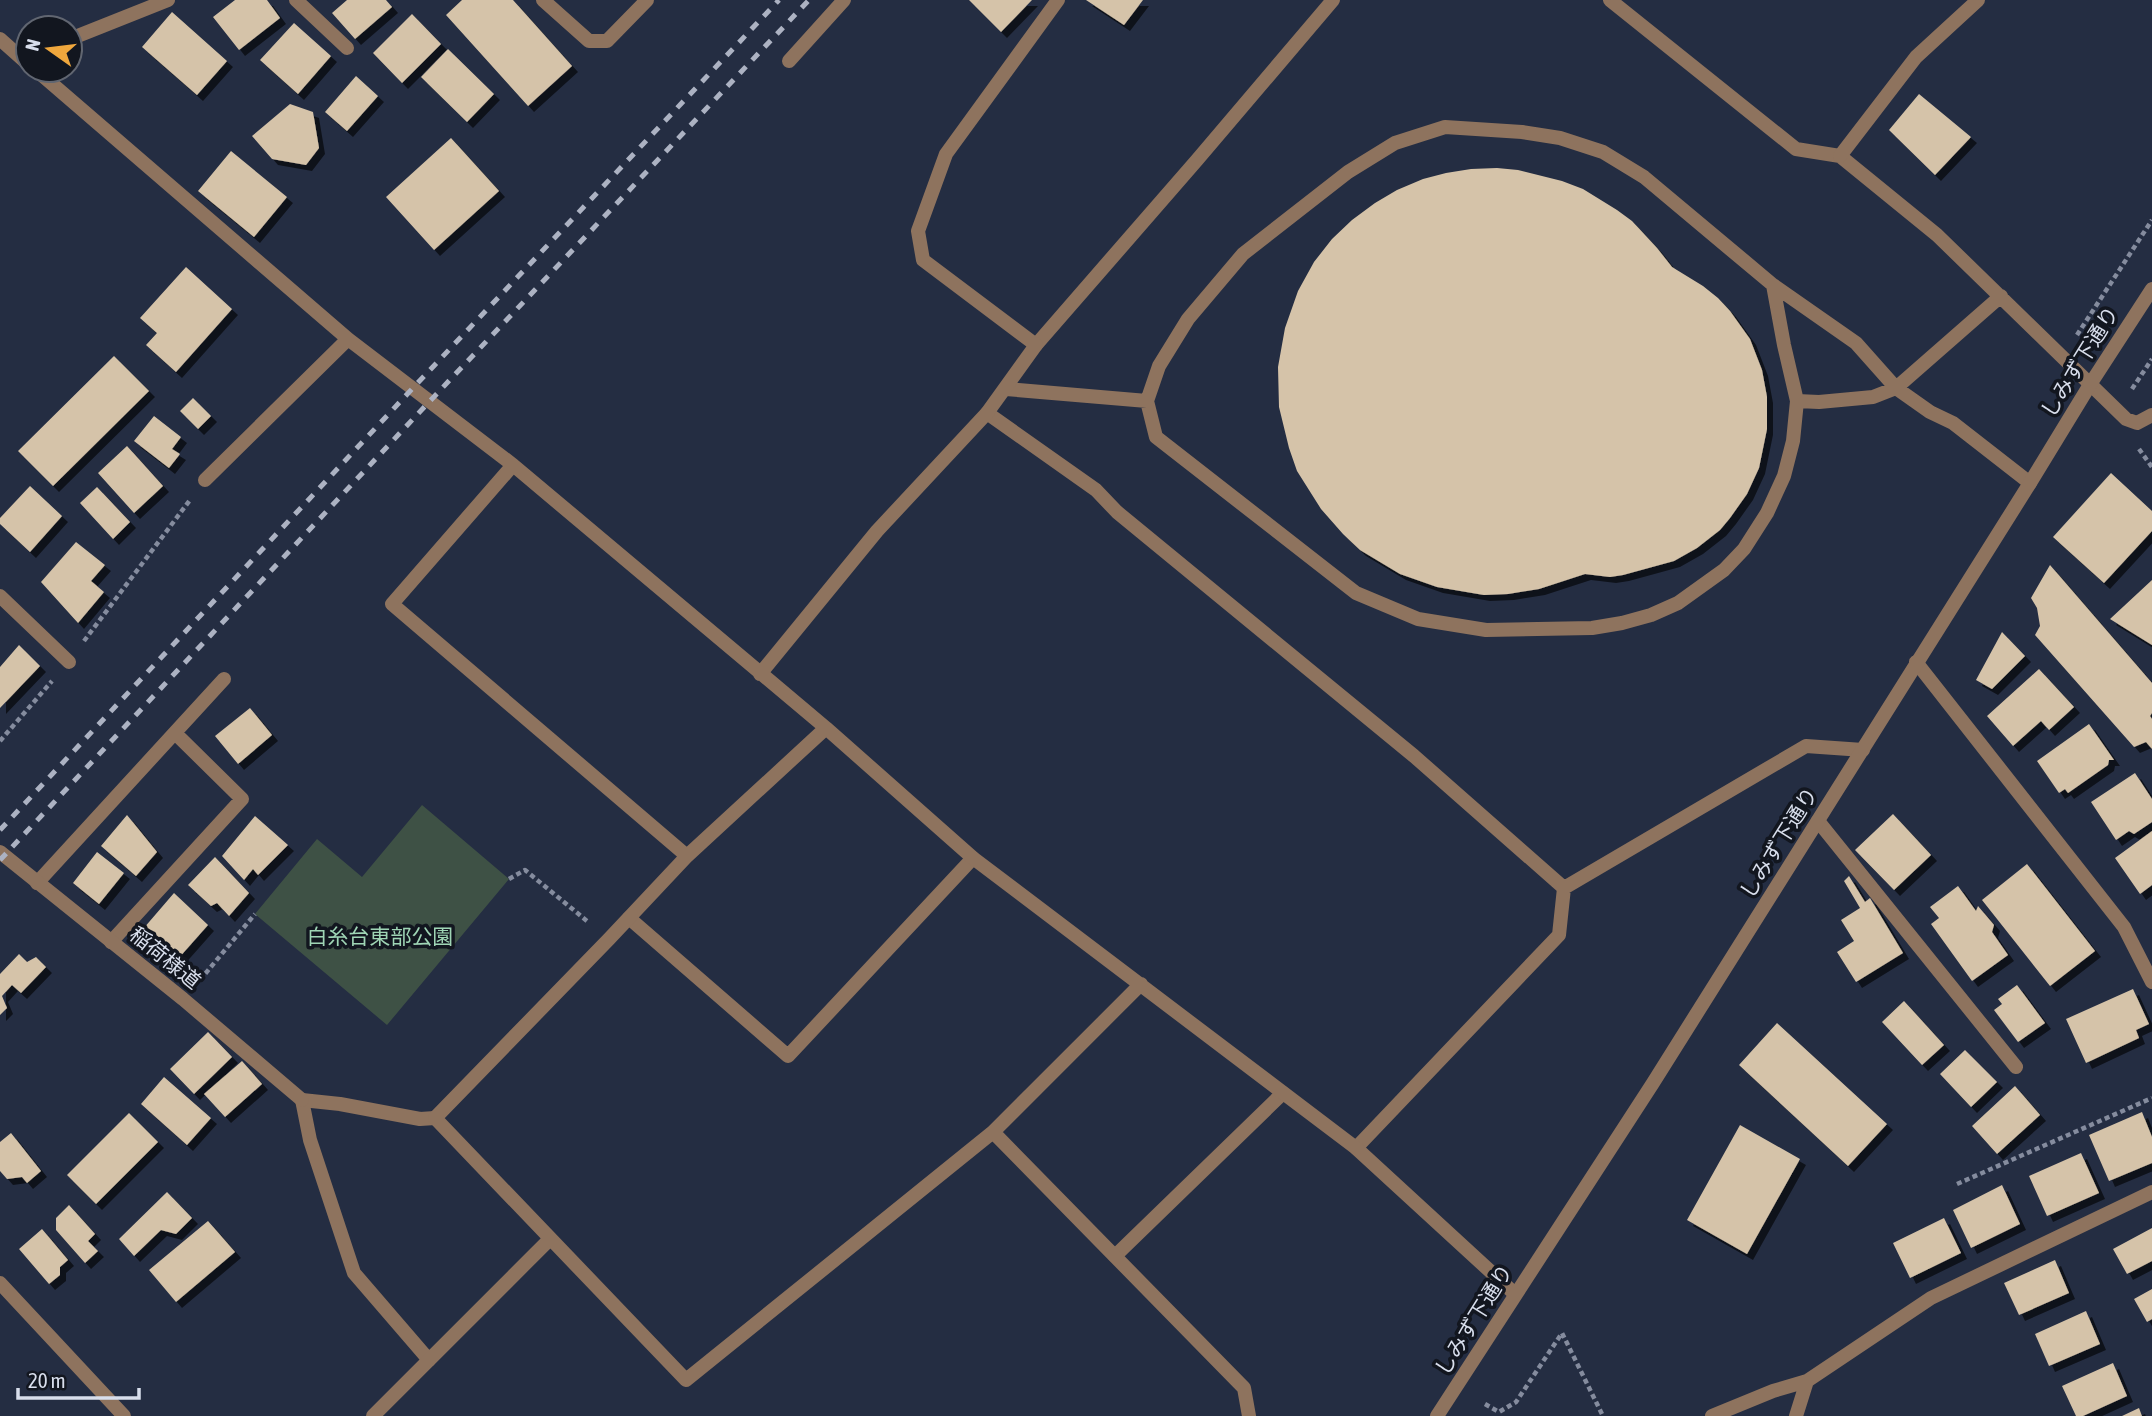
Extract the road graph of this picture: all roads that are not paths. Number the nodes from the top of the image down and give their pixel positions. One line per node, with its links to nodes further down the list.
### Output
1 (168, 0): 10 (street)
2 (296, 0): 12 (street)
3 (543, 0): 4 (street)
4 (647, 0)
5 (844, 0): 14 (street)
6 (1058, 0): 21 (street)
7 (1332, 0): 21 (street)
8 (1610, 0): 16 (street)
9 (1978, 0): 16 (street)
10 (84, 33)
11 (0, 39): 13 (street)
12 (346, 48)
13 (14, 50)
14 (789, 61)
15 (52, 84): 20 (street)
16 (1840, 156): 19 (street)
17 (1773, 285): 23 (street); 25 (street); 26 (street)
18 (2152, 289): 22 (street, しみず下通り)
19 (2001, 296): 22 (street); 23 (street)
20 (348, 339): 29 (street); 30 (street)
21 (1036, 345): 24 (street)
22 (2091, 383): 28 (street); 31 (street, しみず下通り)
23 (1896, 388): 26 (street); 31 (street)
24 (1006, 389): 25 (street); 27 (street)
25 (1147, 401): 26 (street)
26 (1797, 401)
27 (987, 413): 35 (street); 45 (street)
28 (2152, 415)
29 (513, 465): 35 (street); 42 (street)
30 (205, 480)
31 (2030, 483): 34 (street, しみず下通り)
32 (0, 596): 33 (street)
33 (69, 662)
34 (1916, 662): 39 (street, しみず下通り); 48 (street)
35 (760, 674): 37 (street)
36 (224, 678): 38 (street)
37 (826, 728): 42 (street); 43 (street)
38 (175, 733): 44 (street); 47 (street)
39 (1863, 750): 40 (street, しみず下通り); 45 (street)
40 (1818, 821): 50 (street); 60 (street, しみず下通り)
41 (0, 852): 44 (street, 稲荷様道)
42 (687, 856): 46 (street)
43 (973, 858): 46 (street); 49 (street)
44 (37, 883): 47 (street, 稲荷様道)
45 (1564, 888): 55 (street)
46 (629, 918): 53 (street)
47 (111, 942): 52 (street, 稲荷様道)
48 (2152, 982)
49 (1141, 984): 51 (street); 54 (street)
50 (2016, 1067)
51 (1283, 1093): 55 (street); 58 (street)
52 (302, 1101): 53 (street); 61 (street)
53 (435, 1118): 57 (street)
54 (993, 1132): 57 (street); 58 (street)
55 (1356, 1148): 60 (street)
56 (2152, 1192): 62 (street)
57 (550, 1239): 61 (street)
58 (1115, 1256): 65 (street)
59 (0, 1283): 63 (street)
60 (1515, 1294): 66 (street, しみず下通り)
61 (429, 1360): 64 (street)
62 (1807, 1381): 67 (street); 68 (street)
63 (124, 1416)
64 (373, 1416)
65 (1249, 1416)
66 (1437, 1416)
67 (1712, 1416)
68 (1796, 1416)

